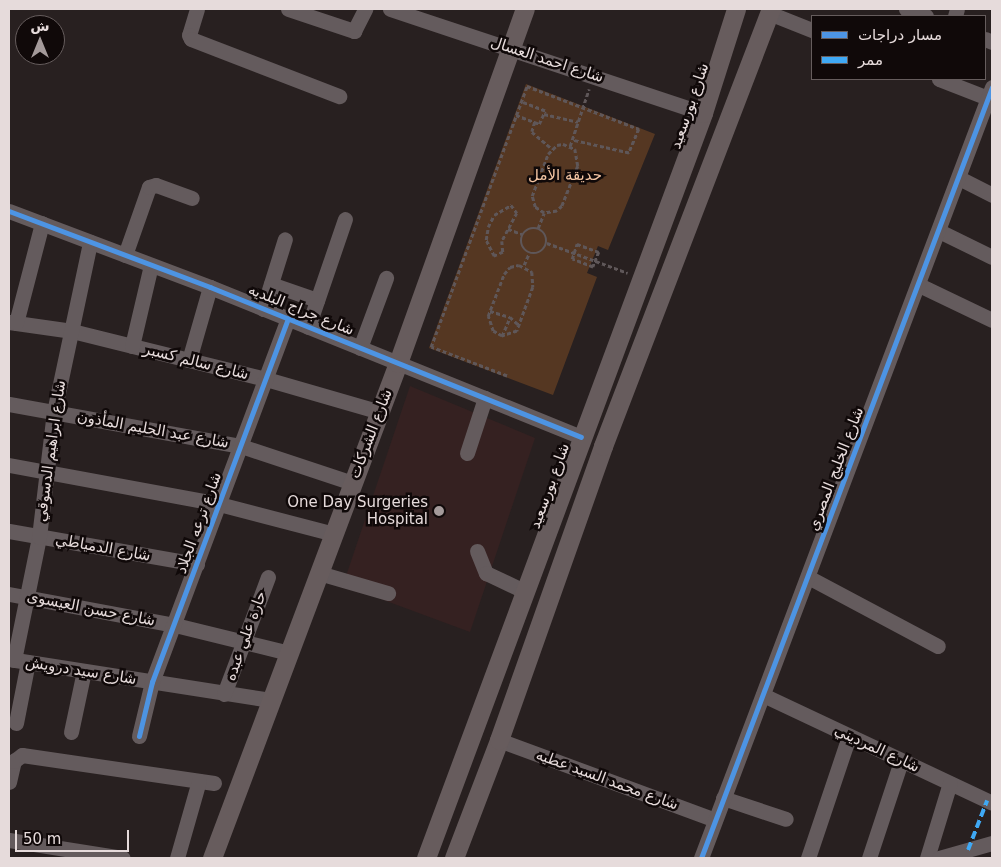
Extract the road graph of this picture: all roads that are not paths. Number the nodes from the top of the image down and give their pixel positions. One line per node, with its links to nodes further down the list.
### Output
1 (197, 9): 14 (street)
2 (288, 9): 3 (street)
3 (365, 9)
4 (390, 9): 11 (street, شارع احمد العسال)
5 (525, 9): 11 (main road, شارع الشركات)
6 (736, 9): 15 (main road, شارع بورسعيد)
7 (906, 9): 9 (street)
8 (770, 11): 10 (street); 82 (main road)
9 (923, 15)
10 (811, 30)
11 (511, 48): 15 (street, شارع احمد العسال); 43 (main road, شارع الشركات)
12 (943, 80): 13 (street)
13 (990, 92): 16 (street, شارع الخليج المصري)
14 (339, 96)
15 (702, 113): 49 (main road, شارع بورسعيد)
16 (987, 119): 17 (street, شارع الخليج المصري)
17 (959, 178): 18 (street); 23 (street, شارع الخليج المصري)
18 (992, 195)
19 (192, 198): 26 (street)
20 (9, 211): 22 (street, شارع جراج البلديه)
21 (345, 219): 33 (street)
22 (42, 223): 25 (street, شارع جراج البلديه); 37 (street)
23 (939, 231): 27 (street); 31 (street, شارع الخليج المصري)
24 (285, 239): 30 (street)
25 (90, 242): 26 (street, شارع جراج البلديه); 39 (street, شارع ابراهيم الدسوقي)
26 (125, 255): 28 (street, شارع جراج البلديه)
27 (992, 257)
28 (152, 265): 32 (street, شارع جراج البلديه); 40 (street)
29 (386, 278): 41 (street)
30 (271, 284): 33 (street); 34 (street)
31 (919, 285): 36 (street); 63 (street, شارع الخليج المصري)
32 (210, 287): 34 (street, شارع جراج البلديه); 42 (street)
33 (317, 300): 38 (street)
34 (263, 309): 35 (street, شارع جراج البلديه)
35 (288, 319): 38 (street, شارع جراج البلديه); 44 (street, شارع ترعه الجلاد)
36 (992, 320)
37 (13, 323): 39 (street, شارع سالم كسبر)
38 (308, 327): 41 (street, شارع جراج البلديه)
39 (72, 331): 40 (street, شارع سالم كسبر); 47 (street, شارع ابراهيم الدسوقي)
40 (132, 346): 42 (street, شارع سالم كسبر)
41 (360, 348): 43 (street, شارع جراج البلديه)
42 (189, 360): 44 (street, شارع سالم كسبر)
43 (398, 364): 45 (street, شارع جراج البلديه); 48 (main road, شارع الشركات)
44 (266, 379): 48 (street, شارع سالم كسبر); 50 (street, شارع ترعه الجلاد)
45 (485, 398): 49 (street, شارع جراج البلديه); 51 (street)
46 (9, 404): 47 (street, شارع عبد الحليم المأذون)
47 (54, 412): 50 (street, شارع عبد الحليم المأذون); 53 (street, شارع ابراهيم الدسوقي)
48 (380, 412): 54 (main road, شارع الشركات)
49 (581, 437): 64 (main road, شارع بورسعيد)
50 (241, 446): 54 (street, شارع عبد الحليم المأذون); 55 (street, شارع ترعه الجلاد)
51 (467, 453)
52 (9, 464): 53 (street)
53 (49, 471): 55 (street); 58 (street, شارع ابراهيم الدسوقي)
54 (353, 483): 57 (main road, شارع الشركات)
55 (219, 504): 57 (street); 60 (street, شارع ترعه الجلاد)
56 (9, 532): 58 (street, شارع الدمياطي)
57 (334, 534): 61 (main road, شارع الشركات)
58 (39, 537): 60 (street, شارع الدمياطي); 67 (street, شارع ابراهيم الدسوقي)
59 (477, 551): 64 (street)
60 (197, 564): 68 (street, شارع ترعه الجلاد)
61 (319, 573): 65 (street); 71 (main road, شارع الشركات)
62 (268, 577): 69 (street, حارة علي عبده)
63 (808, 577): 70 (street); 76 (street, شارع الخليج المصري)
64 (524, 592): 96 (main road, شارع بورسعيد)
65 (388, 593)
66 (9, 594): 67 (street, شارع حسن العيسوى)
67 (29, 597): 68 (street, شارع حسن العيسوى); 72 (street, شارع ابراهيم الدسوقي)
68 (174, 625): 69 (street, شارع حسن العيسوى); 74 (street, شارع ترعه الجلاد)
69 (246, 643): 71 (street, شارع حسن العيسوى); 75 (street, حارة علي عبده)
70 (938, 646)
71 (289, 653): 77 (main road, شارع الشركات)
72 (17, 661): 73 (street, شارع سيد درويش); 78 (street, شارع ابراهيم الدسوقي)
73 (84, 671): 74 (street, شارع سيد درويش); 79 (street)
74 (152, 682): 75 (street, شارع سيد درويش); 80 (street, شارع ترعه الجلاد)
75 (224, 694): 77 (street, شارع سيد درويش)
76 (763, 695): 81 (street, شارع المرديني); 86 (street, شارع الخليج المصري)
77 (272, 700): 95 (main road, شارع الشركات)
78 (16, 723)
79 (71, 732)
80 (139, 736)
81 (849, 736): 83 (street, شارع المرديني); 99 (street)
82 (499, 740): 89 (street, شارع محمد السيد عطيه); 97 (main road)
83 (902, 761): 85 (street, شارع المرديني); 100 (street)
84 (9, 782): 94 (street)
85 (950, 783): 87 (street, شارع المرديني); 101 (street)
86 (723, 798): 88 (street); 89 (street, شارع الخليج المصري)
87 (992, 803)
88 (786, 819)
89 (715, 820): 98 (street, شارع الخليج المصري)
90 (9, 840): 93 (street)
91 (992, 842): 92 (street)
92 (967, 854): 102 (street)
93 (123, 858)
94 (177, 858)
95 (212, 858)
96 (426, 858)
97 (454, 858)
98 (701, 858)
99 (808, 858)
100 (869, 858)
101 (926, 858)
102 (939, 858)

